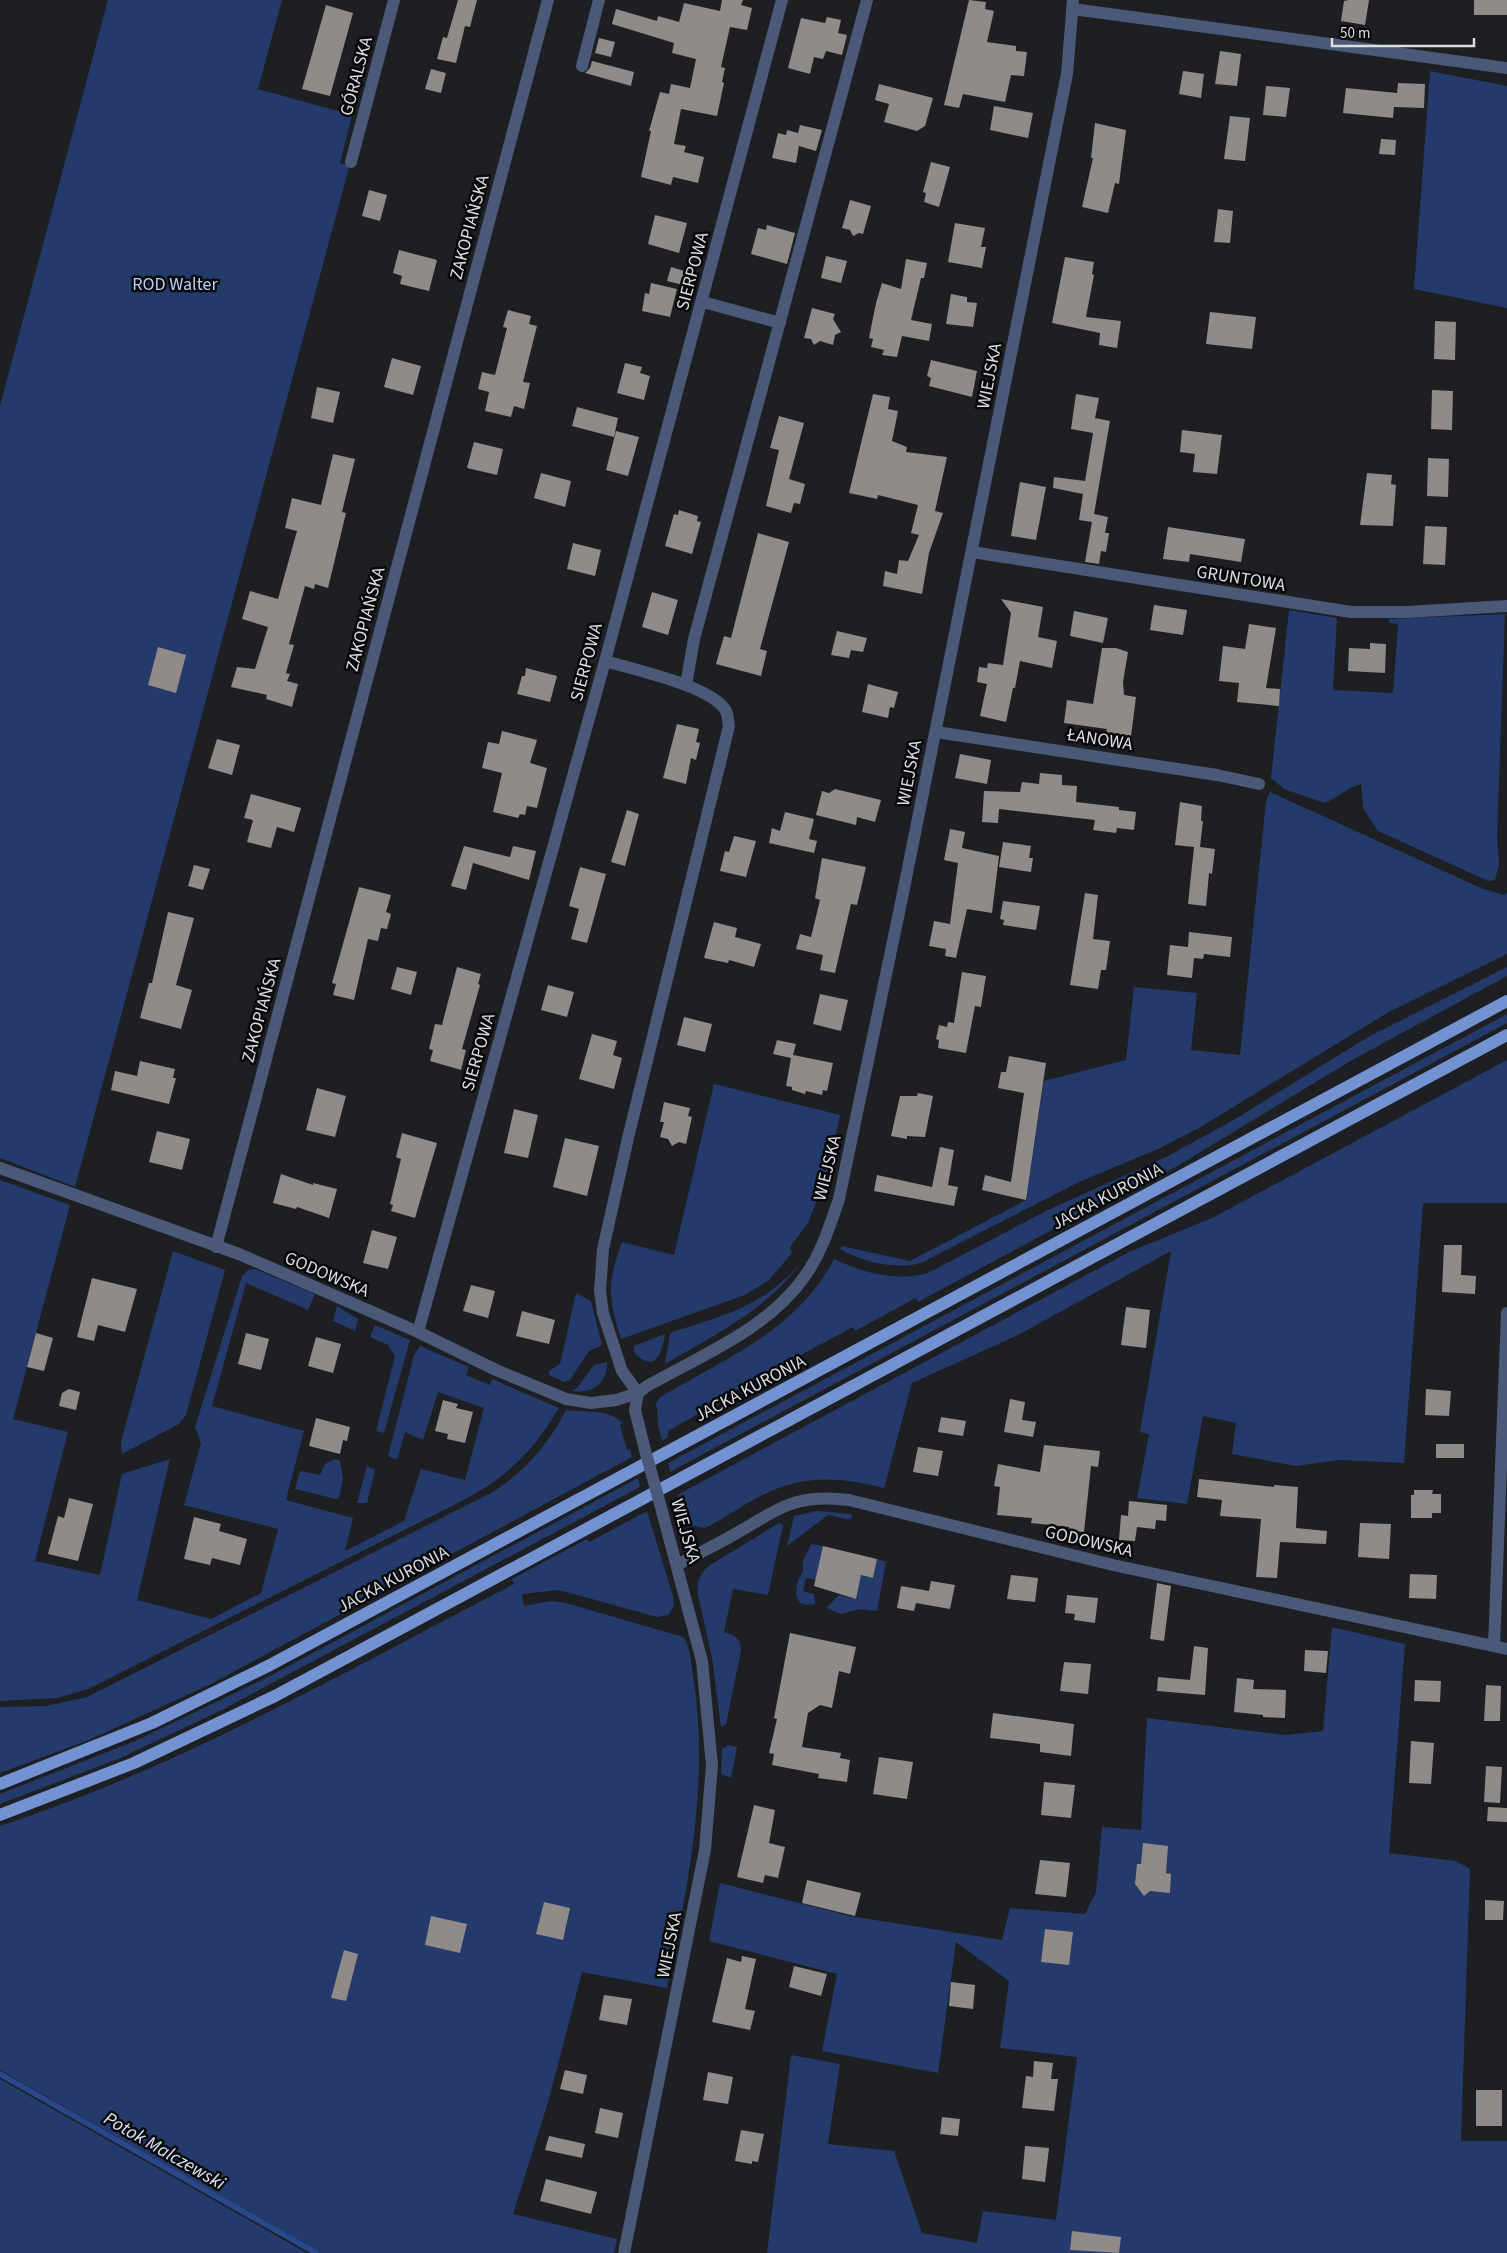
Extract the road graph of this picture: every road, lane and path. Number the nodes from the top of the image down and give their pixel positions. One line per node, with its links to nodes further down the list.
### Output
1 (394, 0): 9 (street, GÓRALSKA)
2 (548, 0): 21 (street, ZAKOPIAŃSKA)
3 (599, 0): 7 (street)
4 (782, 0): 10 (street, SIERPOWA)
5 (867, 0): 11 (street)
6 (1073, 5): 8 (street); 12 (street, WIEJSKA)
7 (582, 66)
8 (1507, 68)
9 (351, 162)
10 (703, 302): 11 (street); 14 (street, SIERPOWA)
11 (780, 323): 15 (street)
12 (972, 552): 13 (street, GRUNTOWA); 16 (street, WIEJSKA)
13 (1507, 606)
14 (605, 661): 15 (street); 23 (street, SIERPOWA)
15 (686, 685): 24 (street)
16 (936, 732): 17 (street, ŁANOWA); 24 (street, WIEJSKA)
17 (1259, 784)
18 (1507, 1001): 27 (main road, JACKA KURONIA)
19 (1507, 1035): 28 (main road)
20 (0, 1168): 21 (street, GODOWSKA)
21 (216, 1246): 23 (street, GODOWSKA)
22 (1507, 1313): 26 (street)
23 (418, 1332): 24 (street, GODOWSKA)
24 (638, 1393): 25 (street, WIEJSKA, bridge)
25 (677, 1564): 26 (street, GODOWSKA); 29 (street, WIEJSKA)
26 (1501, 1648)
27 (0, 1784)
28 (0, 1815)
29 (624, 2253)

